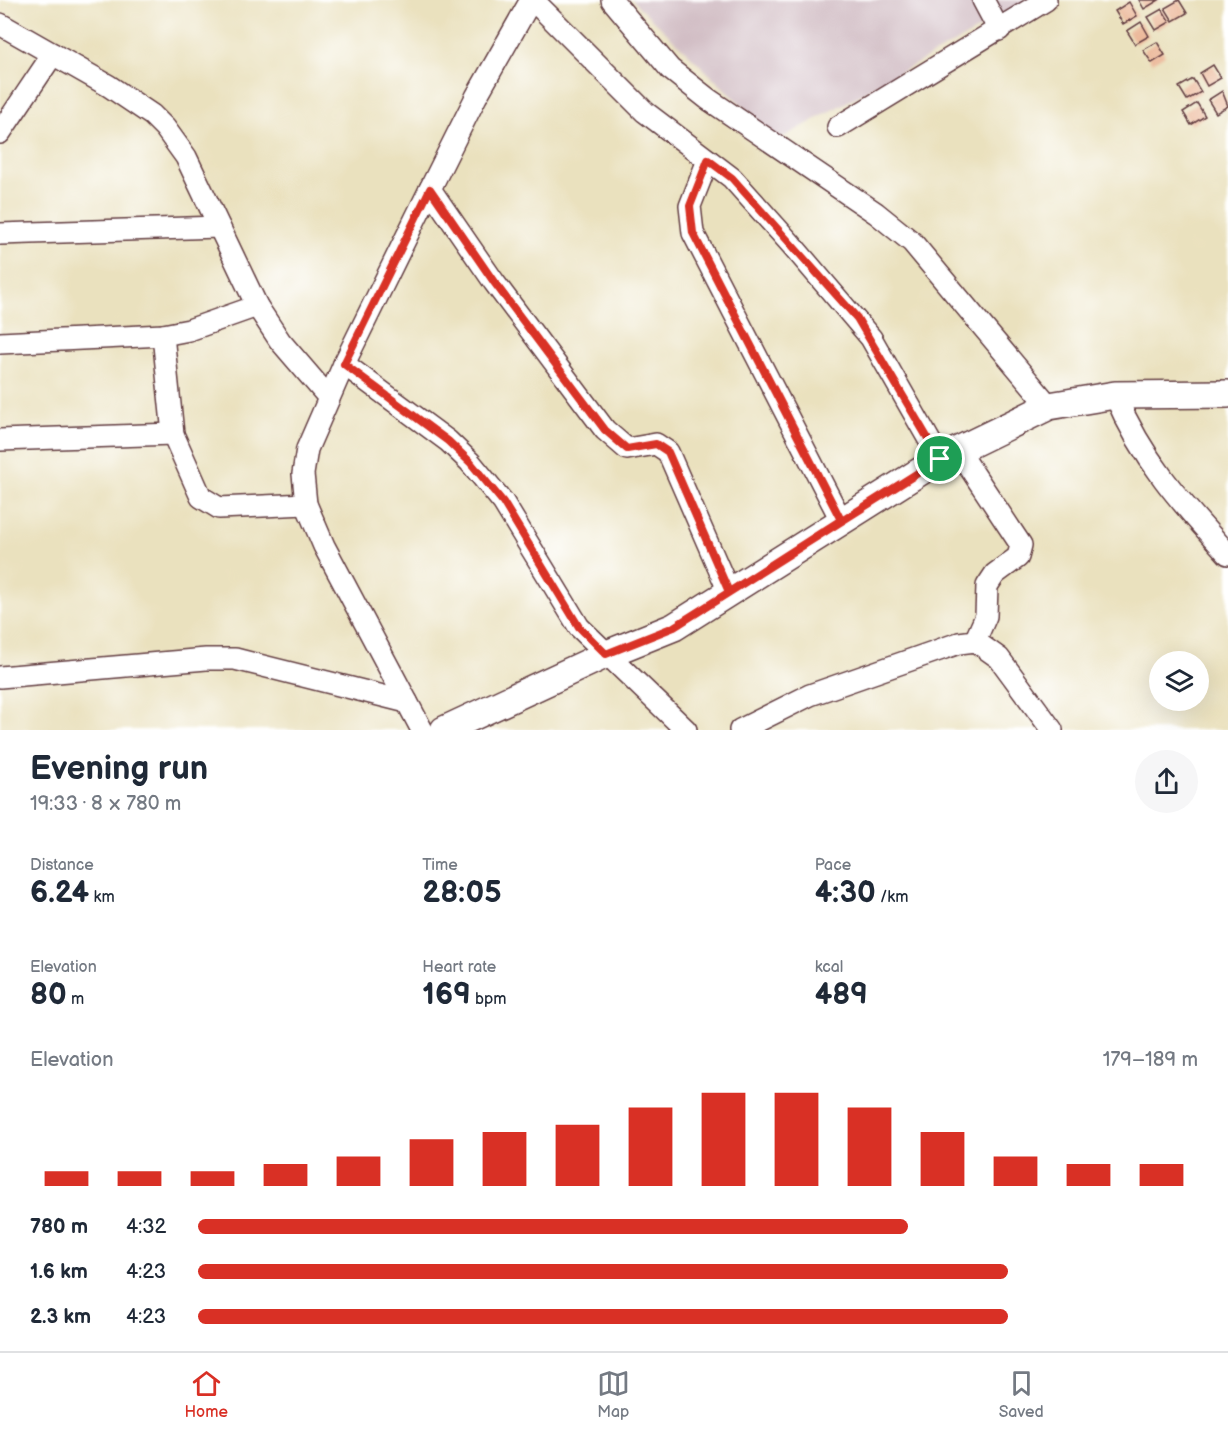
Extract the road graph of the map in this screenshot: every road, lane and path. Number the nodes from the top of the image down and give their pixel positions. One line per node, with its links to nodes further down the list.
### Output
1 (532, 0): 10 (street); 11 (street)
2 (612, 0): 21 (street)
3 (983, 0): 6 (street)
4 (1046, 0): 6 (street)
5 (0, 24): 7 (street)
6 (999, 30): 8 (street)
7 (53, 54): 9 (street); 12 (street)
8 (838, 128)
9 (0, 133)
10 (708, 160): 24 (street); 26 (street)
11 (430, 189): 17 (street); 28 (street)
12 (219, 227): 13 (street); 14 (street)
13 (0, 234)
14 (257, 306): 15 (street); 20 (street)
15 (163, 335): 16 (street); 22 (street)
16 (0, 343)
17 (344, 364): 20 (street); 30 (street)
18 (1228, 394): 19 (main road)
19 (1115, 395): 21 (main road); 27 (street)
20 (329, 398): 25 (street)
21 (1049, 406): 24 (main road)
22 (173, 434): 23 (street); 25 (street)
23 (0, 440)
24 (949, 454): 26 (main road); 29 (street)
25 (306, 504): 32 (street)
26 (841, 520): 28 (main road)
27 (1228, 554)
28 (729, 592): 30 (main road)
29 (975, 641): 36 (street); 37 (street)
30 (606, 654): 33 (main road); 35 (street)
31 (0, 677): 32 (street)
32 (407, 702): 34 (street)
33 (448, 729)
34 (422, 730)
35 (686, 730)
36 (740, 730)
37 (1052, 730)

